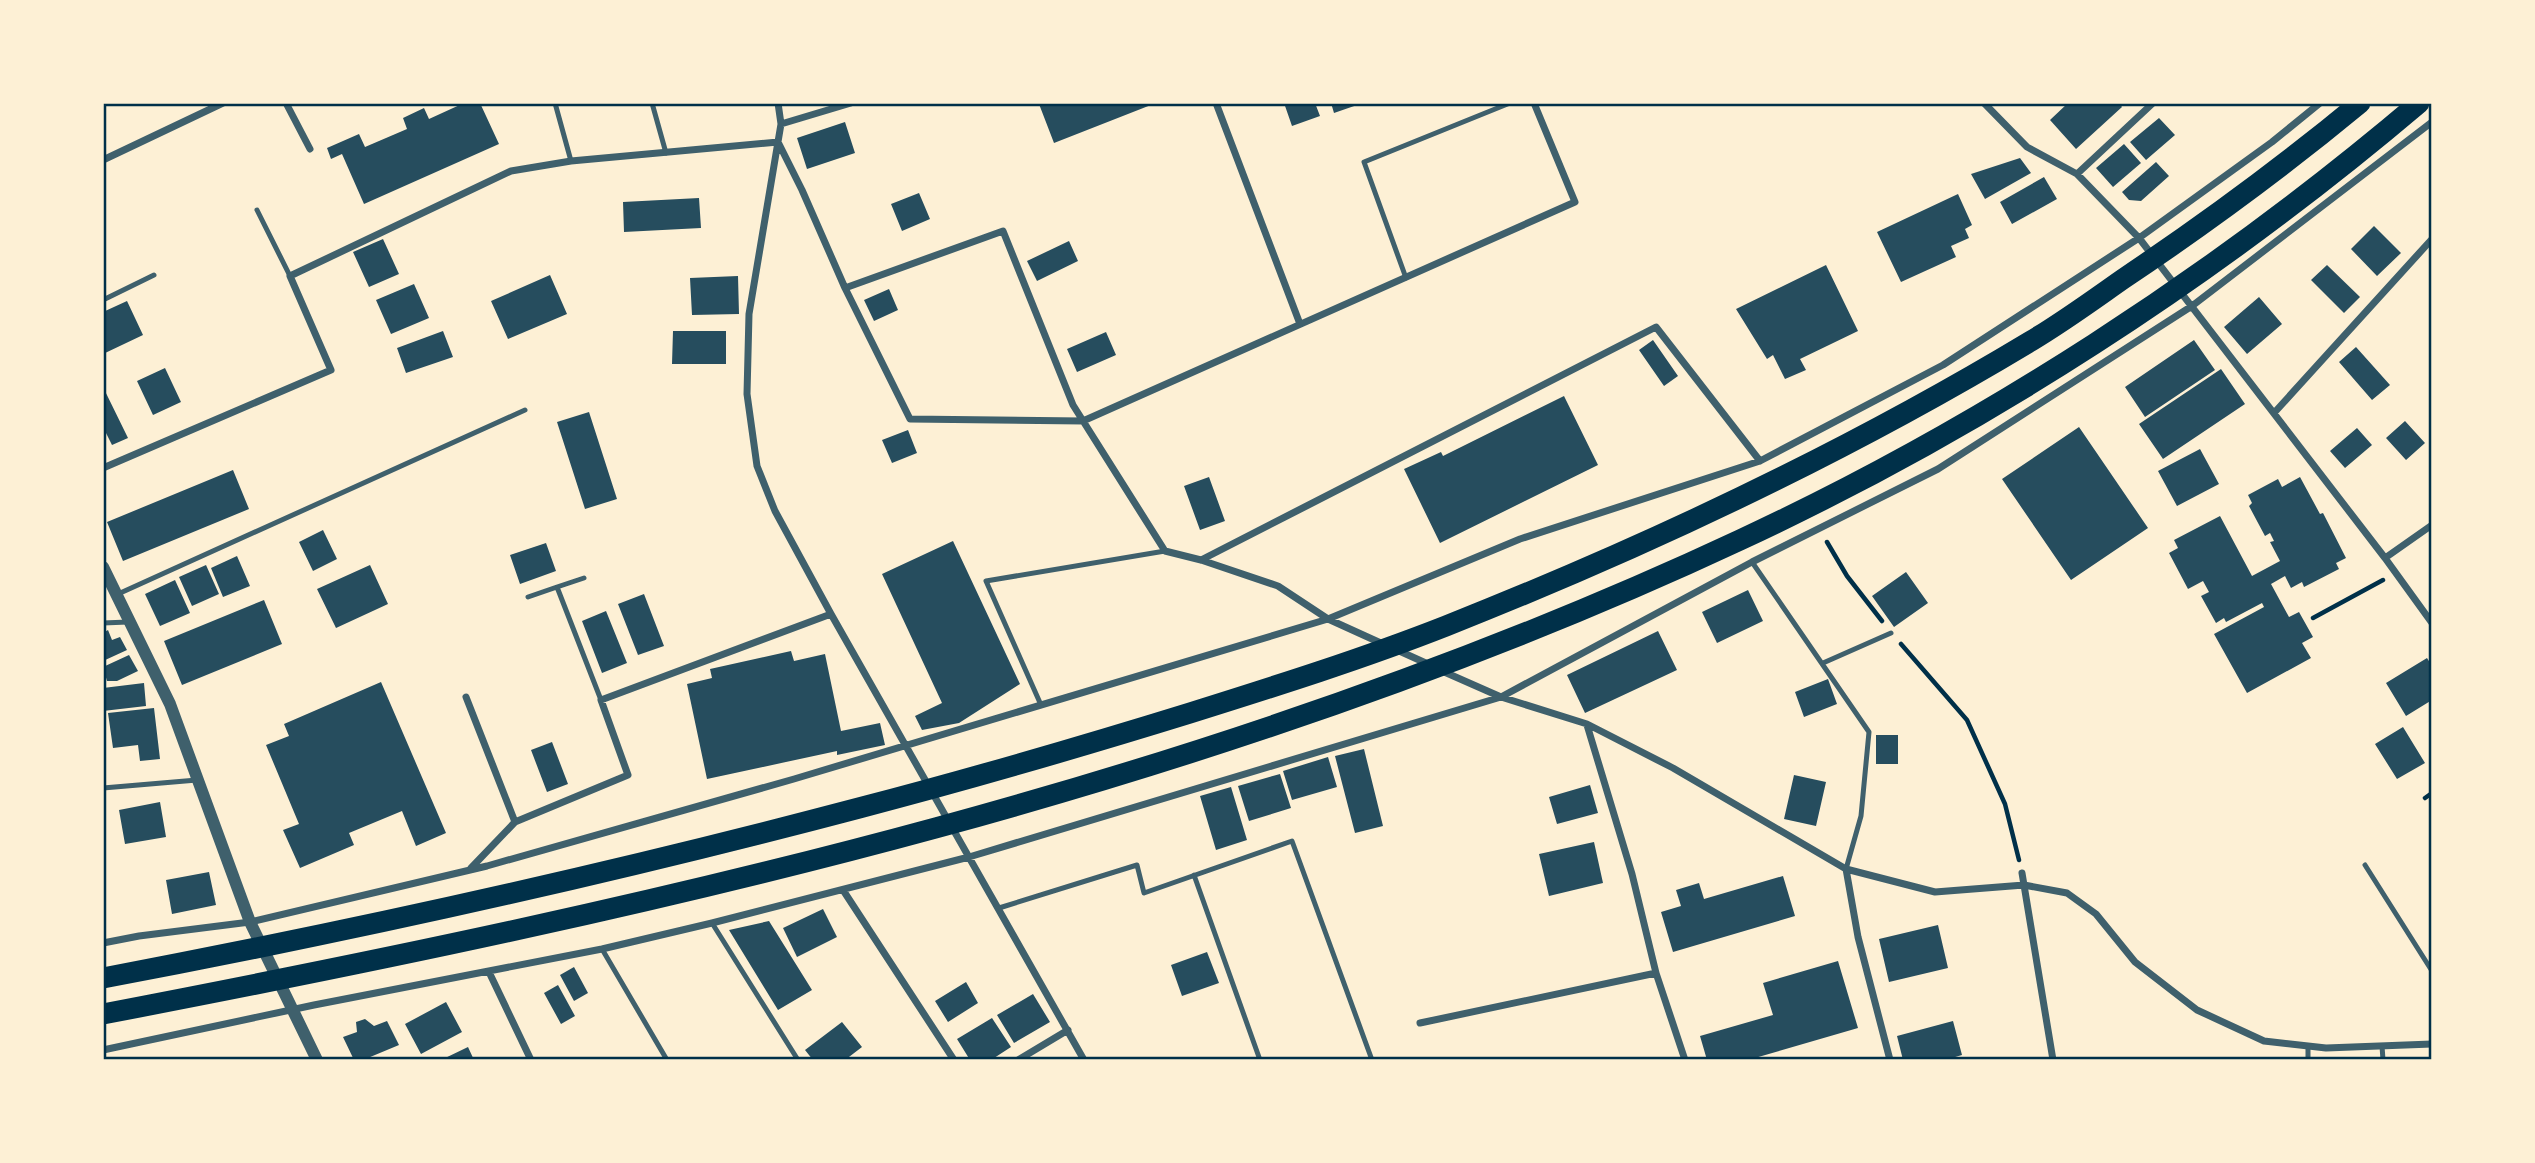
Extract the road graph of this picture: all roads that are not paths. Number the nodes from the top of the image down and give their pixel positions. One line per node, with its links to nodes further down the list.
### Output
1 (223, 103): 20 (street)
2 (286, 103): 18 (street)
3 (555, 103): 21 (lane)
4 (652, 103): 19 (lane)
5 (778, 103): 16 (street)
6 (851, 103): 16 (street)
7 (1216, 103): 32 (street)
8 (1510, 103): 28 (lane)
9 (1534, 103): 28 (street)
10 (1984, 103): 22 (street)
11 (2153, 103): 22 (street)
12 (2320, 103): 24 (street)
13 (2360, 103): 80 (highway)
14 (2419, 103): 82 (highway)
15 (2432, 122): 31 (street)
16 (782, 124): 17 (street)
17 (778, 142): 19 (street); 29 (street); 48 (street)
18 (310, 149)
19 (666, 153): 21 (street)
20 (103, 160)
21 (571, 161): 27 (street)
22 (2077, 174): 24 (street)
23 (257, 210): 27 (lane)
24 (2139, 238): 31 (street); 36 (street)
25 (2432, 239): 34 (street)
26 (154, 275): 30 (lane)
27 (290, 276): 37 (street)
28 (1406, 278): 32 (street)
29 (845, 288): 35 (street); 35 (street)
30 (103, 300)
31 (2192, 306): 34 (street); 42 (street)
32 (1300, 324): 35 (street)
33 (525, 410): 46 (lane)
34 (2274, 413): 40 (street)
35 (1083, 421): 39 (street)
36 (1760, 461): 41 (street); 49 (street)
37 (103, 468)
38 (2432, 525): 40 (street)
39 (1165, 551): 41 (street); 58 (lane)
40 (2385, 558): 52 (street)
41 (1201, 560): 49 (street)
42 (1752, 562): 54 (lane); 56 (street)
43 (103, 567): 46 (street)
44 (584, 578): 45 (lane)
45 (557, 587): 47 (lane); 57 (lane)
46 (118, 594): 50 (street)
47 (527, 597)
48 (831, 614): 57 (street); 60 (street)
49 (1328, 619): 56 (street); 58 (street)
50 (131, 622): 51 (lane); 61 (street)
51 (103, 623)
52 (2432, 623)
53 (1891, 633): 54 (lane)
54 (1823, 663): 67 (lane)
55 (466, 697): 63 (street)
56 (1501, 697): 59 (street); 64 (street)
57 (601, 700): 63 (street)
58 (1041, 705): 60 (street)
59 (1587, 724): 67 (street); 79 (street)
60 (905, 745): 64 (street); 66 (street)
61 (197, 780): 62 (lane); 73 (street)
62 (103, 788)
63 (515, 822): 66 (street)
64 (969, 857): 71 (street); 72 (street)
65 (2365, 865): 77 (lane)
66 (471, 868): 73 (street)
67 (1846, 869): 70 (street); 99 (street)
68 (2022, 873): 70 (street)
69 (1194, 875): 72 (lane); 96 (lane); 97 (lane)
70 (2024, 885): 86 (street); 100 (street)
71 (843, 890): 74 (street); 93 (street)
72 (999, 908): 84 (street)
73 (250, 922): 75 (street); 81 (street)
74 (712, 923): 76 (street); 92 (lane)
75 (103, 943)
76 (602, 949): 78 (street); 91 (lane)
77 (2432, 971)
78 (489, 972): 81 (street); 90 (street)
79 (1656, 973): 83 (street); 98 (street)
80 (103, 978)
81 (293, 1010): 88 (street); 89 (street)
82 (103, 1014)
83 (1420, 1023)
84 (1068, 1030): 94 (street); 95 (street)
85 (2432, 1044): 87 (street)
86 (2308, 1046): 87 (street); 101 (lane)
87 (2382, 1046): 102 (lane)
88 (103, 1050)
89 (317, 1060)
90 (531, 1060)
91 (667, 1060)
92 (798, 1060)
93 (954, 1060)
94 (1018, 1060)
95 (1084, 1060)
96 (1259, 1060)
97 (1372, 1060)
98 (1685, 1060)
99 (1890, 1060)
100 (2053, 1060)
101 (2308, 1060)
102 (2382, 1060)

